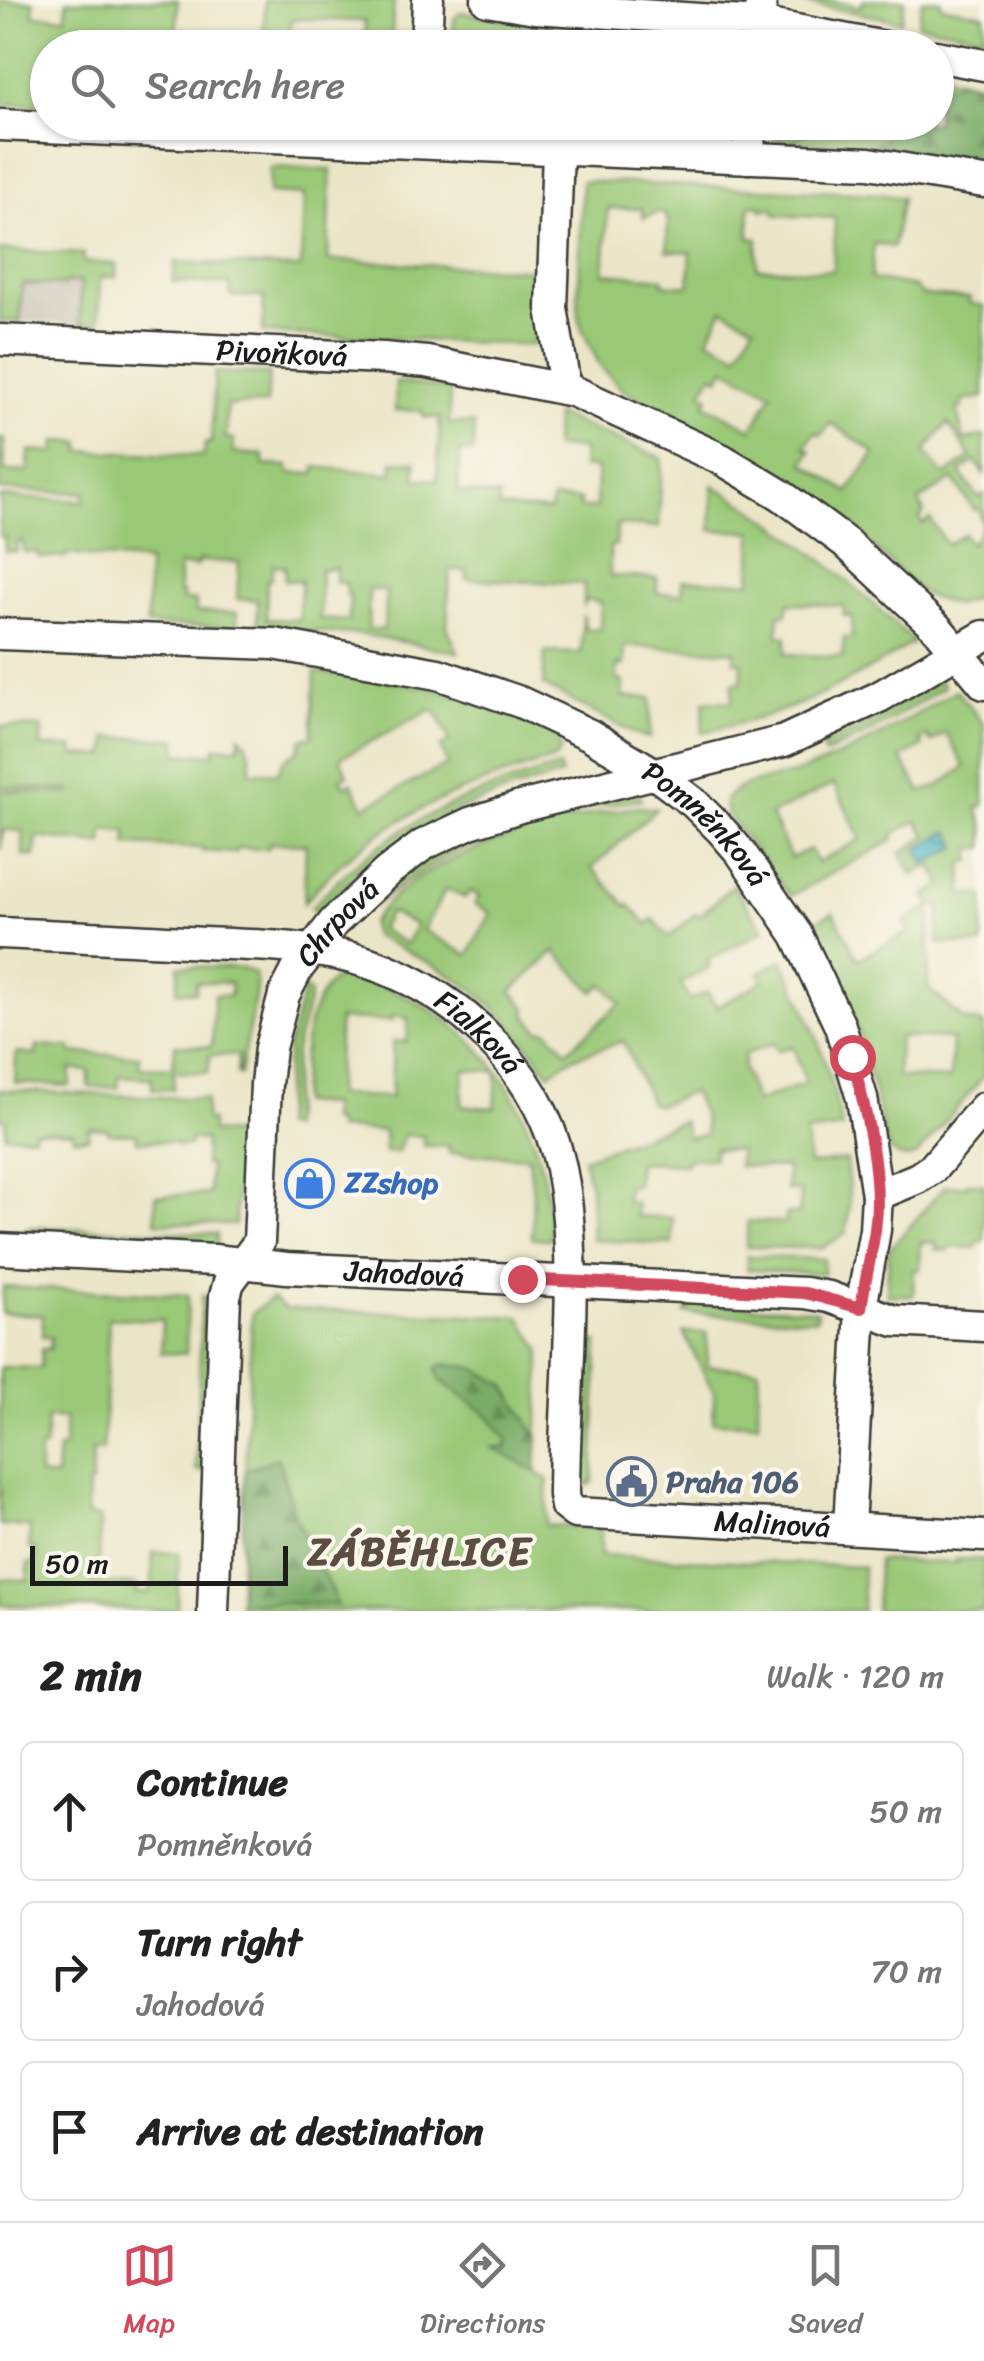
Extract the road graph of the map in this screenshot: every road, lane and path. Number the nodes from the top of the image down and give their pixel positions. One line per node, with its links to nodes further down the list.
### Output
1 (428, 0): 4 (street)
2 (487, 0): 3 (street)
3 (759, 23): 5 (street)
4 (427, 30)
5 (796, 30)
6 (954, 59): 7 (street)
7 (984, 65)
8 (0, 125): 9 (street)
9 (30, 126)
10 (473, 140): 12 (street)
11 (750, 140): 13 (street)
12 (558, 152): 13 (street); 16 (street)
13 (748, 158): 14 (street)
14 (984, 182)
15 (0, 340): 16 (street, Pivoňková)
16 (561, 388): 19 (street, Pivoňková)
17 (0, 634): 21 (street, Pomněnková)
18 (984, 636): 19 (street, Chrpová)
19 (954, 652): 20 (street, Pivoňková); 21 (street, Chrpová)
20 (984, 684)
21 (656, 774): 23 (street, Chrpová); 25 (street, Pomněnková)
22 (0, 932): 23 (street, Fialková)
23 (310, 952): 27 (street, Chrpová); 28 (street, Fialková)
24 (984, 1108): 25 (street)
25 (877, 1195): 29 (street, Pomněnková)
26 (0, 1249): 27 (street, Jahodová)
27 (244, 1263): 28 (street, Jahodová); 34 (street, Chrpová)
28 (569, 1282): 29 (street, Jahodová); 31 (street, Fialková)
29 (861, 1308): 30 (street, Jahodová); 32 (street, Pomněnková)
30 (984, 1326)
31 (566, 1506): 32 (street, Malinová)
32 (849, 1527): 33 (street, Malinová)
33 (984, 1536)
34 (213, 1611)

